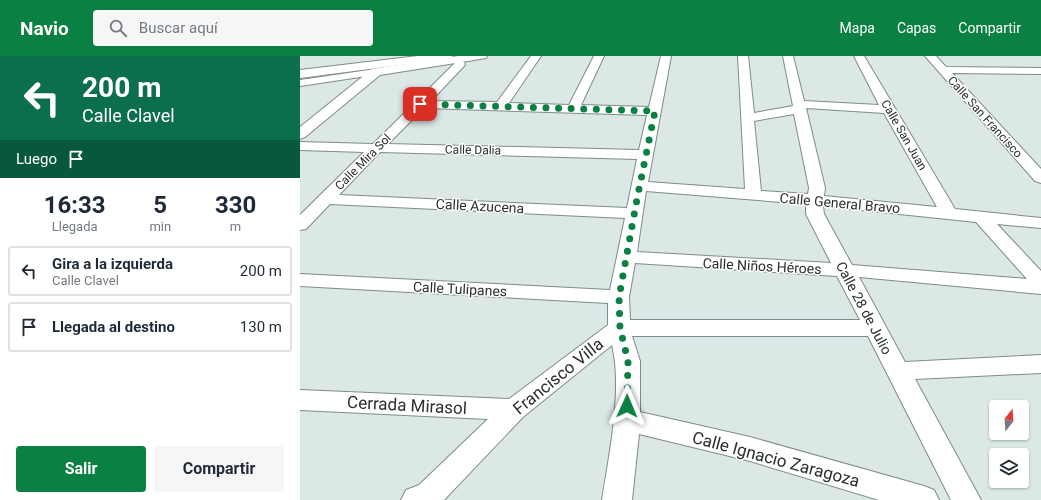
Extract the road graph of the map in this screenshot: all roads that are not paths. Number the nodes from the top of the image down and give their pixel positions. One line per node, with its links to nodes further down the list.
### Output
1 (371, 56): 12 (main road)
2 (447, 56): 16 (main road)
3 (482, 56): 11 (street)
4 (536, 56): 19 (street)
5 (599, 56): 21 (street)
6 (666, 56): 23 (street)
7 (743, 56): 24 (street)
8 (788, 56): 20 (street, Calle 28 de Julio)
9 (859, 56): 22 (street, Calle San Juan)
10 (930, 56): 13 (street, Calle San Francisco)
11 (466, 59): 15 (main road); 18 (street, Calle Mira Sol)
12 (300, 64)
13 (942, 70): 14 (street); 29 (street, Calle San Francisco)
14 (1041, 71)
15 (376, 72): 17 (street); 25 (main road)
16 (300, 74)
17 (300, 83)
18 (420, 104): 19 (street); 27 (street, Calle Mira Sol)
19 (501, 106): 21 (street)
20 (799, 107): 22 (street); 24 (street); 35 (street, Calle 28 de Julio)
21 (573, 109): 23 (street)
22 (888, 109): 37 (street, Calle San Juan)
23 (655, 111): 28 (street)
24 (747, 118): 33 (street)
25 (300, 134)
26 (300, 146): 27 (street, Calle Dalia)
27 (378, 148): 28 (street, Calle Dalia); 34 (street, Calle Mira Sol)
28 (646, 155): 32 (street)
29 (1020, 156): 30 (street); 31 (street, Calle San Francisco)
30 (1041, 156)
31 (1041, 178)
32 (639, 186): 33 (street, Calle General Bravo); 36 (street)
33 (753, 195): 35 (street, Calle General Bravo)
34 (326, 200): 36 (street, Calle Azucena); 40 (street, Calle Mira Sol)
35 (816, 200): 37 (street, Calle General Bravo); 42 (street, Calle 28 de Julio)
36 (634, 213): 41 (street)
37 (950, 213): 38 (street, Calle General Bravo)
38 (982, 217): 39 (street, Calle General Bravo); 44 (street)
39 (1041, 223)
40 (300, 225)
41 (626, 257): 42 (street, Calle Niños Héroes); 46 (street)
42 (844, 270): 45 (street, Calle Niños Héroes); 48 (street, Calle 28 de Julio)
43 (300, 280): 46 (street, Calle Tulipanes)
44 (1041, 283)
45 (1041, 287)
46 (619, 297): 47 (street)
47 (620, 328): 48 (street); 52 (street, Francisco Villa); 53 (street)
48 (874, 328): 50 (street, Calle 28 de Julio)
49 (1041, 364): 50 (street)
50 (897, 371): 57 (street, Calle 28 de Julio)
51 (300, 400): 52 (street, Cerrada Mirasol)
52 (514, 410): 54 (street, Francisco Villa)
53 (627, 420): 55 (street); 56 (street, Calle Ignacio Zaragoza)
54 (416, 500)
55 (617, 500)
56 (924, 500)
57 (966, 500)

